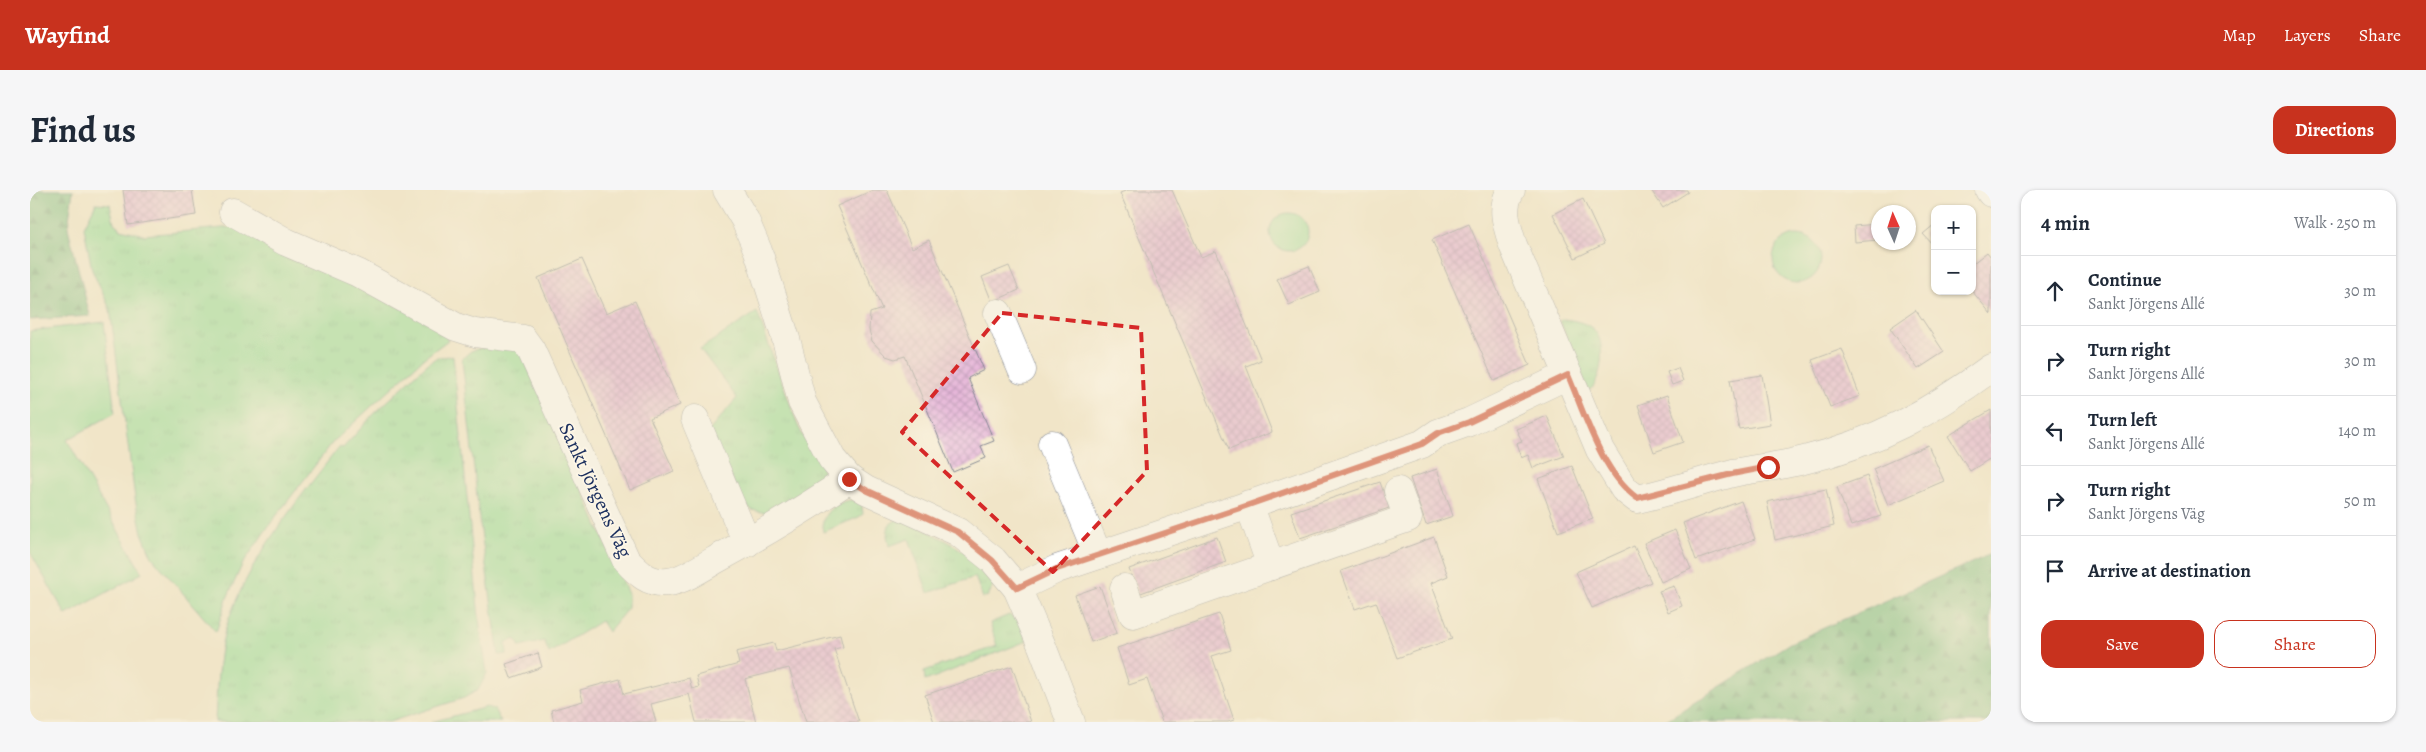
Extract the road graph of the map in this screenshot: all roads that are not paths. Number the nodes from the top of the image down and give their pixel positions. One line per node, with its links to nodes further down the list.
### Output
1 (727, 190): 10 (street)
2 (1511, 190): 7 (street)
3 (233, 212): 13 (street, Sankt Jörgens Väg)
4 (998, 313): 6 (street)
5 (1991, 368): 7 (street)
6 (1022, 370)
7 (1568, 375): 12 (street)
8 (695, 419): 13 (street)
9 (1052, 444): 14 (street)
10 (849, 479): 13 (street, Sankt Jörgens Väg); 16 (street)
11 (1398, 491): 15 (street)
12 (1249, 504): 14 (street); 15 (street)
13 (747, 543)
14 (1098, 555): 16 (street)
15 (1271, 566): 17 (street)
16 (1017, 588): 18 (street)
17 (1124, 588)
18 (1071, 722)

